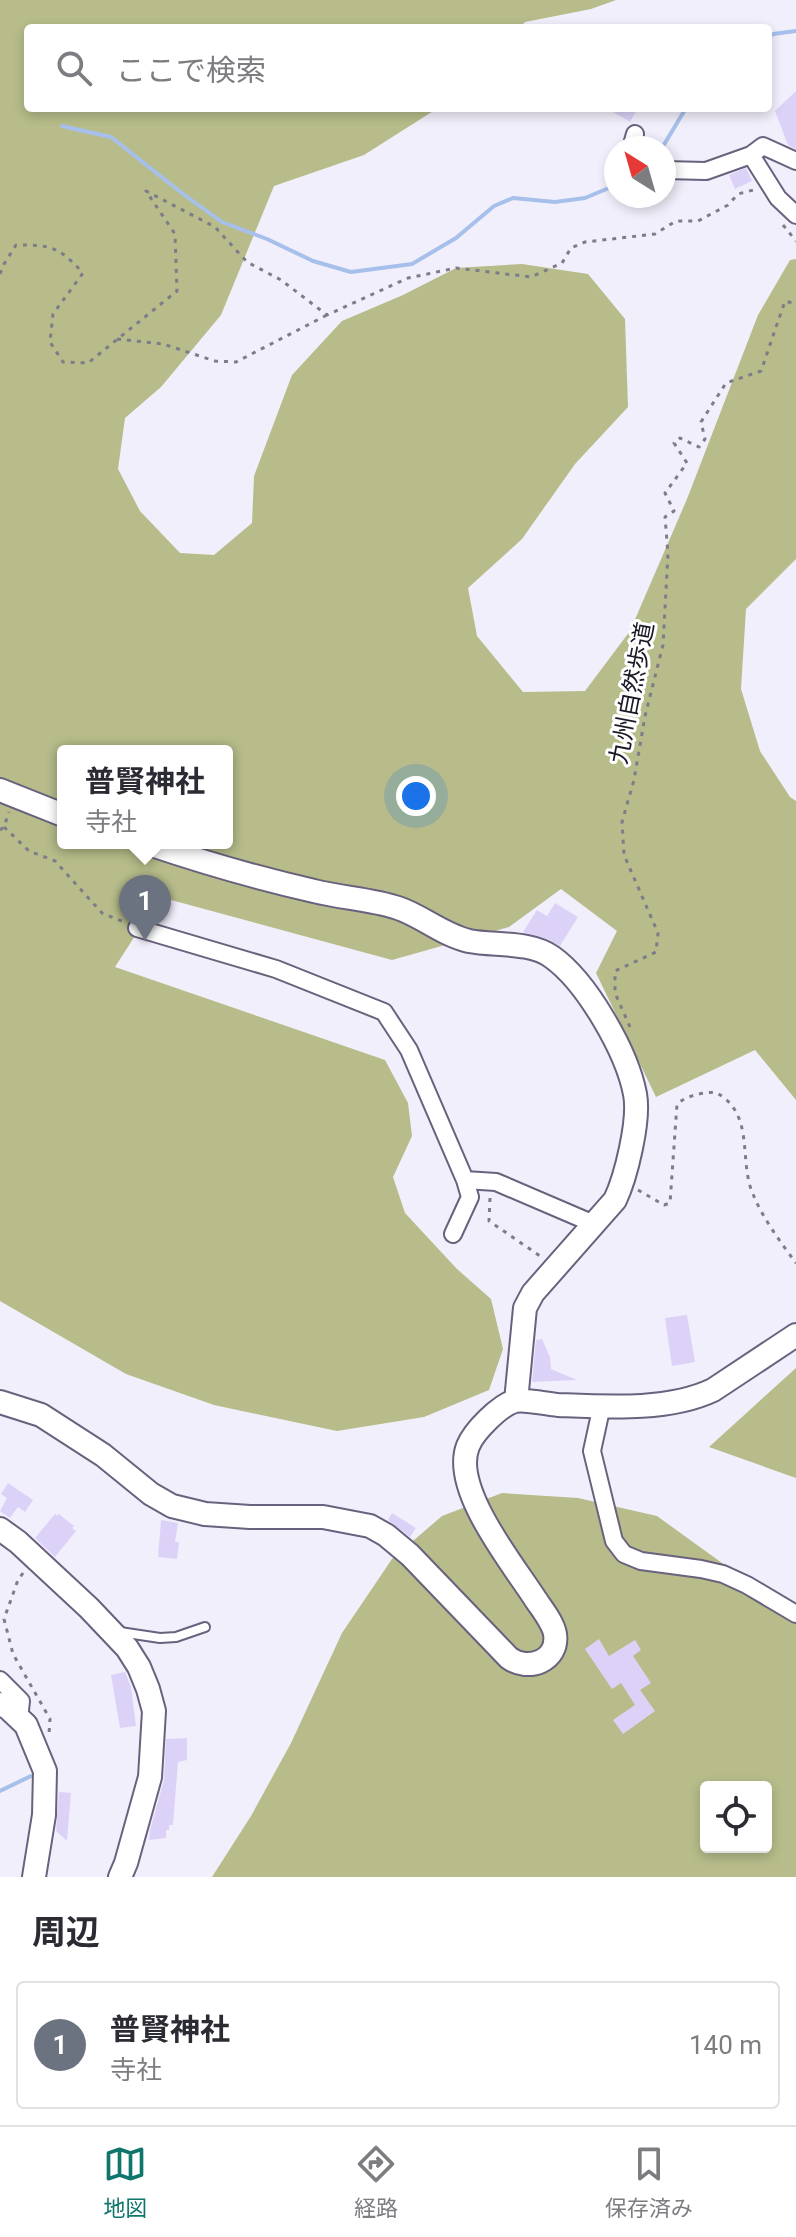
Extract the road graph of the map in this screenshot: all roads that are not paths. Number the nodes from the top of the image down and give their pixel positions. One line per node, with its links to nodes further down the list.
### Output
1 (751, 155): 2 (street); 3 (street); 4 (street)
2 (796, 161)
3 (676, 170)
4 (796, 215)
5 (0, 790): 6 (street)
6 (57, 813)
7 (164, 849): 10 (street)
8 (137, 928): 9 (street)
9 (465, 1180): 10 (street); 11 (street)
10 (594, 1224): 13 (street)
11 (453, 1234)
12 (796, 1335): 15 (street)
13 (516, 1401): 14 (street); 15 (street)
14 (0, 1402)
15 (602, 1405): 17 (street)
16 (0, 1529): 19 (street)
17 (796, 1614)
18 (205, 1627): 19 (lane)
19 (111, 1631): 24 (street)
20 (0, 1680): 22 (street)
21 (0, 1704): 22 (street)
22 (19, 1719): 23 (street)
23 (34, 1877)
24 (120, 1877)

